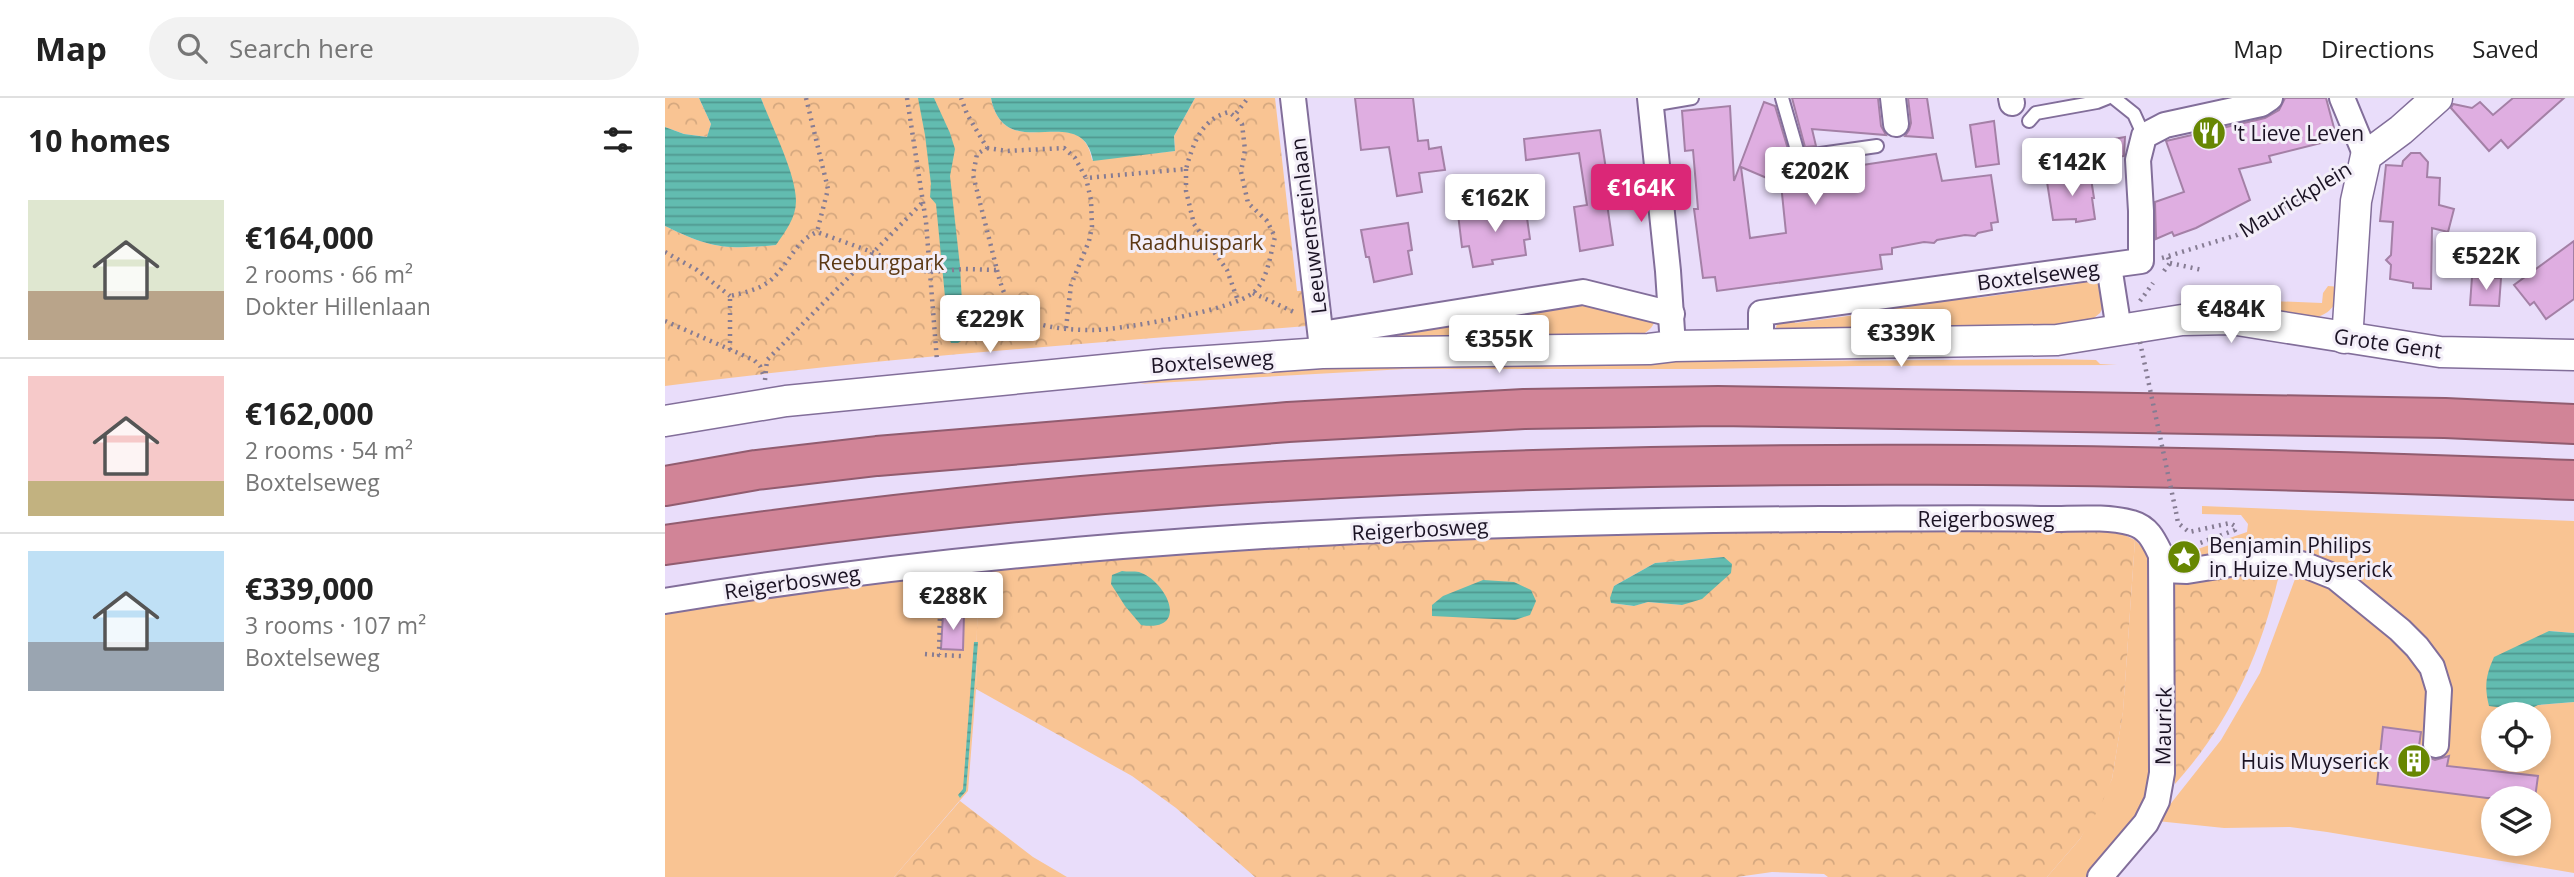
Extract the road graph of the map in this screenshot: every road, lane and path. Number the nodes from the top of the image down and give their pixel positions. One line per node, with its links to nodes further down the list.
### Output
1 (806, 98): 25 (path)
2 (907, 98): 24 (path)
3 (961, 98): 20 (path)
4 (1248, 98): 16 (path)
5 (1293, 98): 40 (street, Leeuwensteinlaan)
6 (1692, 98): 14 (lane)
7 (1782, 98): 19 (lane)
8 (1893, 98): 17 (street)
9 (2107, 98): 15 (lane)
10 (2114, 98): 18 (lane)
11 (2270, 98): 18 (street)
12 (2343, 98): 21 (street)
13 (2437, 98): 21 (street)
14 (1650, 101): 37 (street)
15 (2017, 108)
16 (1234, 117): 22 (path); 33 (path)
17 (1896, 124)
18 (2144, 136): 29 (street)
19 (1877, 146)
20 (987, 148): 23 (path); 30 (path)
21 (2366, 156): 31 (path, Maurickplein); 42 (street, Maurickplein)
22 (1186, 169): 23 (path); 35 (path)
23 (1086, 178): 39 (path)
24 (923, 202): 27 (path); 32 (path)
25 (817, 232): 27 (path); 34 (path)
26 (665, 252): 34 (path)
27 (872, 252): 32 (path); 45 (path)
28 (2109, 266): 29 (street, Boxtelseweg); 41 (street); 43 (street, Boxtelseweg)
29 (2150, 269): 36 (path)
30 (997, 270): 32 (path); 39 (path)
31 (2201, 270)
32 (933, 272): 47 (path)
33 (1253, 293): 35 (path); 40 (path)
34 (730, 296): 45 (path)
35 (1238, 301): 39 (path)
36 (2138, 307)
37 (1672, 314): 40 (street, Boxtelseweg); 44 (street)
38 (665, 321): 45 (path)
39 (1066, 328)
40 (1320, 333): 44 (street, Boxtelseweg); 50 (street, Boxtelseweg)
41 (2130, 336): 42 (street, Grote Gent); 43 (street, Boxtelseweg); 55 (path, bridge)
42 (2344, 338): 46 (street, Grote Gent)
43 (1761, 346): 44 (street, Boxtelseweg)
44 (1672, 347)
45 (730, 350)
46 (2574, 355)
47 (937, 363)
48 (2574, 414): 49 (highway)
49 (2445, 418): 51 (highway); 53 (highway)
50 (665, 421)
51 (2574, 424)
52 (2574, 481): 54 (highway)
53 (665, 486)
54 (665, 545)
55 (2188, 546)
56 (940, 563): 57 (street, Reigerbosweg); 58 (street, Reigerbosweg); 61 (path)
57 (2162, 563): 62 (street); 63 (street, Maurick)
58 (665, 601)
59 (925, 654): 61 (path)
60 (961, 656): 61 (path)
61 (942, 657)
62 (2436, 745)
63 (2100, 877)

